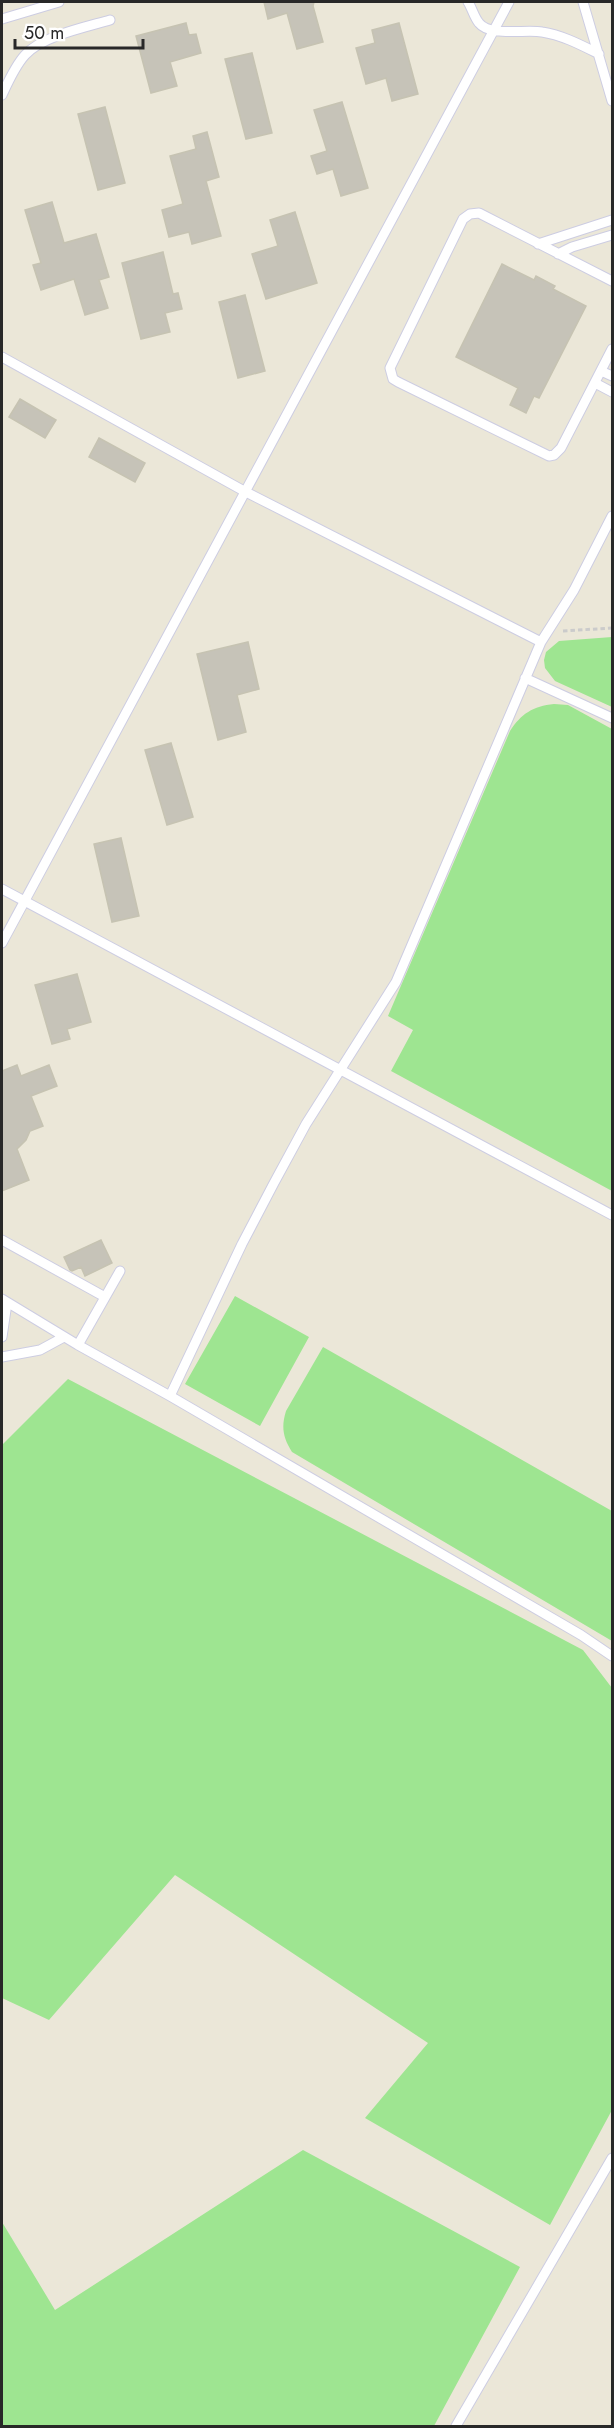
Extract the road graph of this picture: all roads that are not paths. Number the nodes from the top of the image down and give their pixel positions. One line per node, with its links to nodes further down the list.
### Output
1 (59, 2): 5 (lane)
2 (468, 2): 7 (lane)
3 (509, 2): 7 (lane)
4 (583, 2): 8 (lane)
5 (2, 19)
6 (110, 20): 9 (lane)
7 (495, 30): 8 (lane); 22 (lane)
8 (599, 54): 10 (lane)
9 (2, 95)
10 (612, 102)
11 (612, 220): 13 (lane)
12 (612, 235): 14 (lane)
13 (538, 244): 14 (lane); 20 (lane)
14 (558, 254): 15 (lane)
15 (612, 281)
16 (612, 349): 18 (lane)
17 (2, 357): 22 (lane)
18 (601, 371): 19 (lane); 20 (lane)
19 (612, 376)
20 (595, 383): 21 (lane)
21 (612, 392)
22 (244, 490): 24 (lane); 28 (lane)
23 (612, 516): 24 (lane)
24 (541, 642): 25 (lane)
25 (525, 678): 26 (lane); 30 (lane)
26 (612, 718)
27 (2, 889): 28 (lane)
28 (24, 901): 29 (lane); 30 (lane)
29 (2, 943)
30 (340, 1069): 31 (lane); 40 (lane)
31 (612, 1215)
32 (2, 1240): 34 (lane)
33 (120, 1271): 34 (lane)
34 (105, 1297): 38 (lane)
35 (4, 1301): 36 (lane); 37 (lane)
36 (2, 1337)
37 (64, 1337): 38 (lane); 39 (lane)
38 (78, 1345): 40 (lane)
39 (2, 1357)
40 (170, 1396): 41 (lane)
41 (612, 1656)
42 (612, 2158): 43 (lane)
43 (456, 2427)

